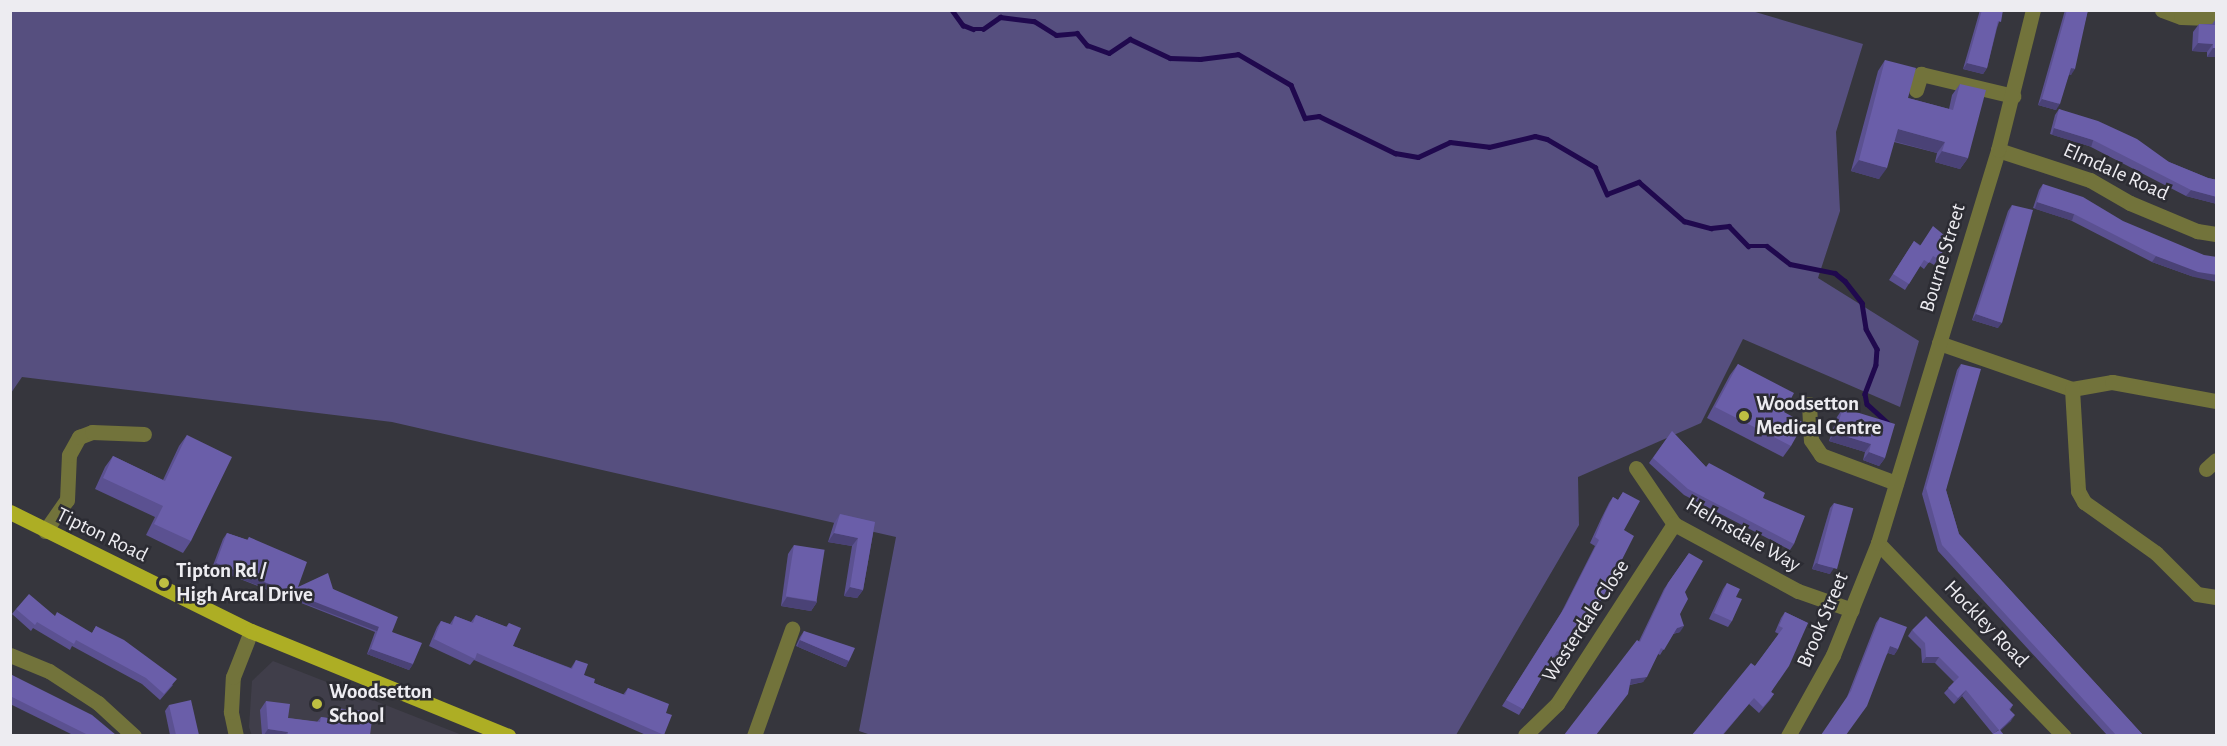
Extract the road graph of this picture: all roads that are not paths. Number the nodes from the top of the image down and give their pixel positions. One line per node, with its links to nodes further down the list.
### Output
1 (2033, 10): 5 (street, Bourne Street)
2 (2162, 10): 3 (street)
3 (2217, 18)
4 (1916, 90): 5 (street)
5 (2013, 96): 6 (street, Bourne Street)
6 (1998, 150): 7 (street, Elmdale Road); 8 (street, Bourne Street)
7 (2217, 234)
8 (1939, 343): 9 (street); 14 (street, Bourne Street)
9 (2073, 389): 10 (street); 20 (street)
10 (2217, 401)
11 (1809, 404): 14 (street)
12 (144, 434): 18 (street)
13 (1636, 468): 17 (street, Helmsdale Way)
14 (1896, 483): 16 (street, Bourne Street)
15 (10, 512): 18 (main road, Tipton Road)
16 (1887, 516): 19 (street, Brook Street)
17 (1674, 524): 21 (street, Helmsdale Way); 29 (street, Westerdale Close)
18 (45, 531): 23 (main road, Tipton Road)
19 (1878, 543): 21 (street, Brook Street); 31 (street, Hockley Road)
20 (2217, 597)
21 (1852, 610): 30 (street, Brook Street)
22 (792, 628): 28 (street)
23 (251, 631): 26 (street); 27 (main road, Tipton Road)
24 (10, 655): 25 (street)
25 (134, 735)
26 (236, 735)
27 (508, 735)
28 (754, 735)
29 (1525, 735)
30 (1788, 735)
31 (2064, 735)

